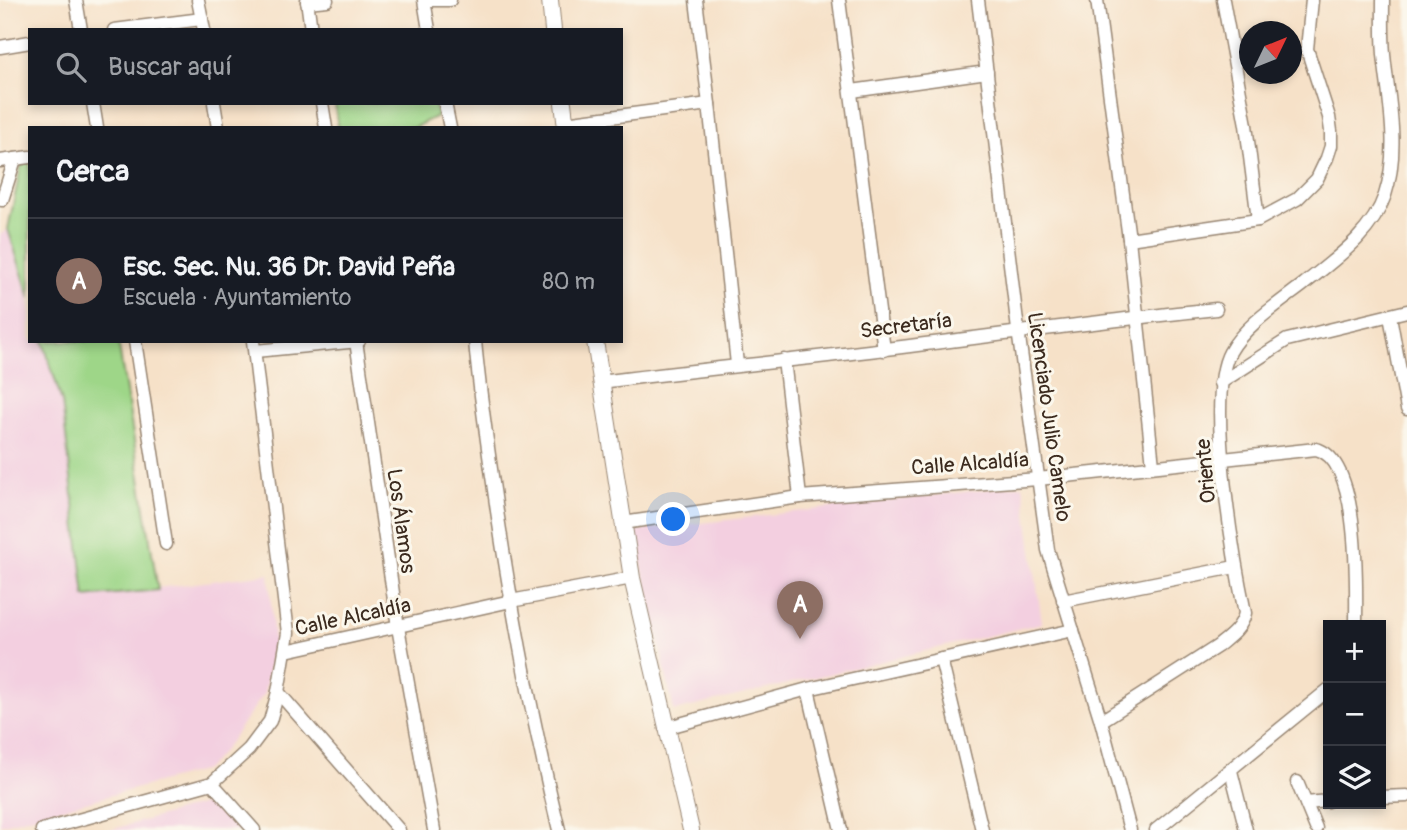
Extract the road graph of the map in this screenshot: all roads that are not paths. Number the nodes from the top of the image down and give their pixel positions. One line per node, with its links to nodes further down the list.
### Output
1 (76, 0): 16 (street)
2 (198, 0): 15 (street)
3 (327, 0): 13 (street)
4 (427, 0): 5 (street); 19 (street)
5 (450, 0)
6 (550, 0): 20 (street)
7 (696, 0): 25 (street)
8 (839, 0): 24 (street)
9 (978, 0): 23 (street, Licenciado Julio Camelo)
10 (1097, 0): 41 (street)
11 (1312, 0): 40 (street)
12 (1383, 0): 57 (street, Oriente)
13 (307, 1): 18 (street)
14 (1224, 1): 40 (street)
15 (203, 25): 17 (street)
16 (81, 28)
17 (150, 28)
18 (311, 28)
19 (429, 28)
20 (553, 28)
21 (28, 42): 22 (street)
22 (0, 47)
23 (987, 72): 24 (street); 46 (street, Licenciado Julio Camelo)
24 (852, 91): 53 (street)
25 (709, 104): 31 (street); 55 (street)
26 (93, 105): 32 (street)
27 (214, 105): 33 (street)
28 (322, 105): 34 (street)
29 (445, 105): 35 (street)
30 (563, 105): 31 (street)
31 (566, 125)
32 (97, 126)
33 (218, 126)
34 (326, 126)
35 (446, 126)
36 (28, 157): 37 (street)
37 (15, 159): 38 (street); 39 (street)
38 (0, 161)
39 (2, 200)
40 (1258, 220): 41 (street)
41 (1129, 239): 45 (street)
42 (1216, 309): 45 (street, Secretaría)
43 (1407, 311): 44 (street)
44 (1390, 316): 57 (street); 58 (street)
45 (1137, 317): 46 (street, Secretaría); 61 (street)
46 (1018, 330): 53 (street, Secretaría); 62 (street, Licenciado Julio Camelo)
47 (135, 343): 65 (street)
48 (316, 343): 52 (street)
49 (357, 343): 71 (street, Los Álamos)
50 (475, 343): 68 (street)
51 (595, 343): 56 (street)
52 (254, 346): 73 (street)
53 (884, 349): 54 (street, Secretaría)
54 (784, 360): 55 (street, Secretaría); 63 (street)
55 (737, 364): 56 (street, Secretaría)
56 (600, 382): 64 (street)
57 (1220, 383): 60 (street, Oriente)
58 (1406, 385): 59 (street)
59 (1407, 409)
60 (1223, 460): 61 (street, Calle Alcaldía); 66 (street, Oriente); 70 (street, Calle Alcaldía)
61 (1153, 465): 62 (street, Calle Alcaldía)
62 (1038, 479): 63 (street, Calle Alcaldía); 69 (street, Licenciado Julio Camelo)
63 (800, 497): 64 (street, Calle Alcaldía)
64 (622, 523): 67 (street)
65 (166, 544)
66 (1235, 567): 69 (street); 78 (street, Oriente)
67 (632, 579): 68 (street, Calle Alcaldía); 79 (street)
68 (511, 601): 71 (street, Calle Alcaldía); 92 (street)
69 (1063, 601): 72 (street, Licenciado Julio Camelo)
70 (1356, 620)
71 (398, 627): 73 (street, Calle Alcaldía); 91 (street, Los Álamos)
72 (1073, 630): 74 (street); 78 (street, Licenciado Julio Camelo)
73 (286, 651): 76 (street, Calle Alcaldía)
74 (941, 659): 75 (street); 95 (street)
75 (808, 689): 79 (street); 94 (street)
76 (278, 692): 82 (street, Calle Alcaldía); 90 (street)
77 (1323, 694): 80 (street)
78 (1101, 721): 96 (street, Licenciado Julio Camelo)
79 (665, 727): 93 (street)
80 (1231, 771): 97 (street); 98 (street)
81 (1297, 782): 86 (street)
82 (212, 783): 88 (street, Calle Alcaldía); 89 (street)
83 (1407, 796): 84 (street)
84 (1386, 797)
85 (1323, 801): 86 (street)
86 (1306, 803): 87 (street)
87 (1316, 828)
88 (41, 830)
89 (254, 830)
90 (399, 830)
91 (434, 830)
92 (559, 830)
93 (691, 830)
94 (841, 830)
95 (982, 830)
96 (1130, 830)
97 (1156, 830)
98 (1246, 830)

